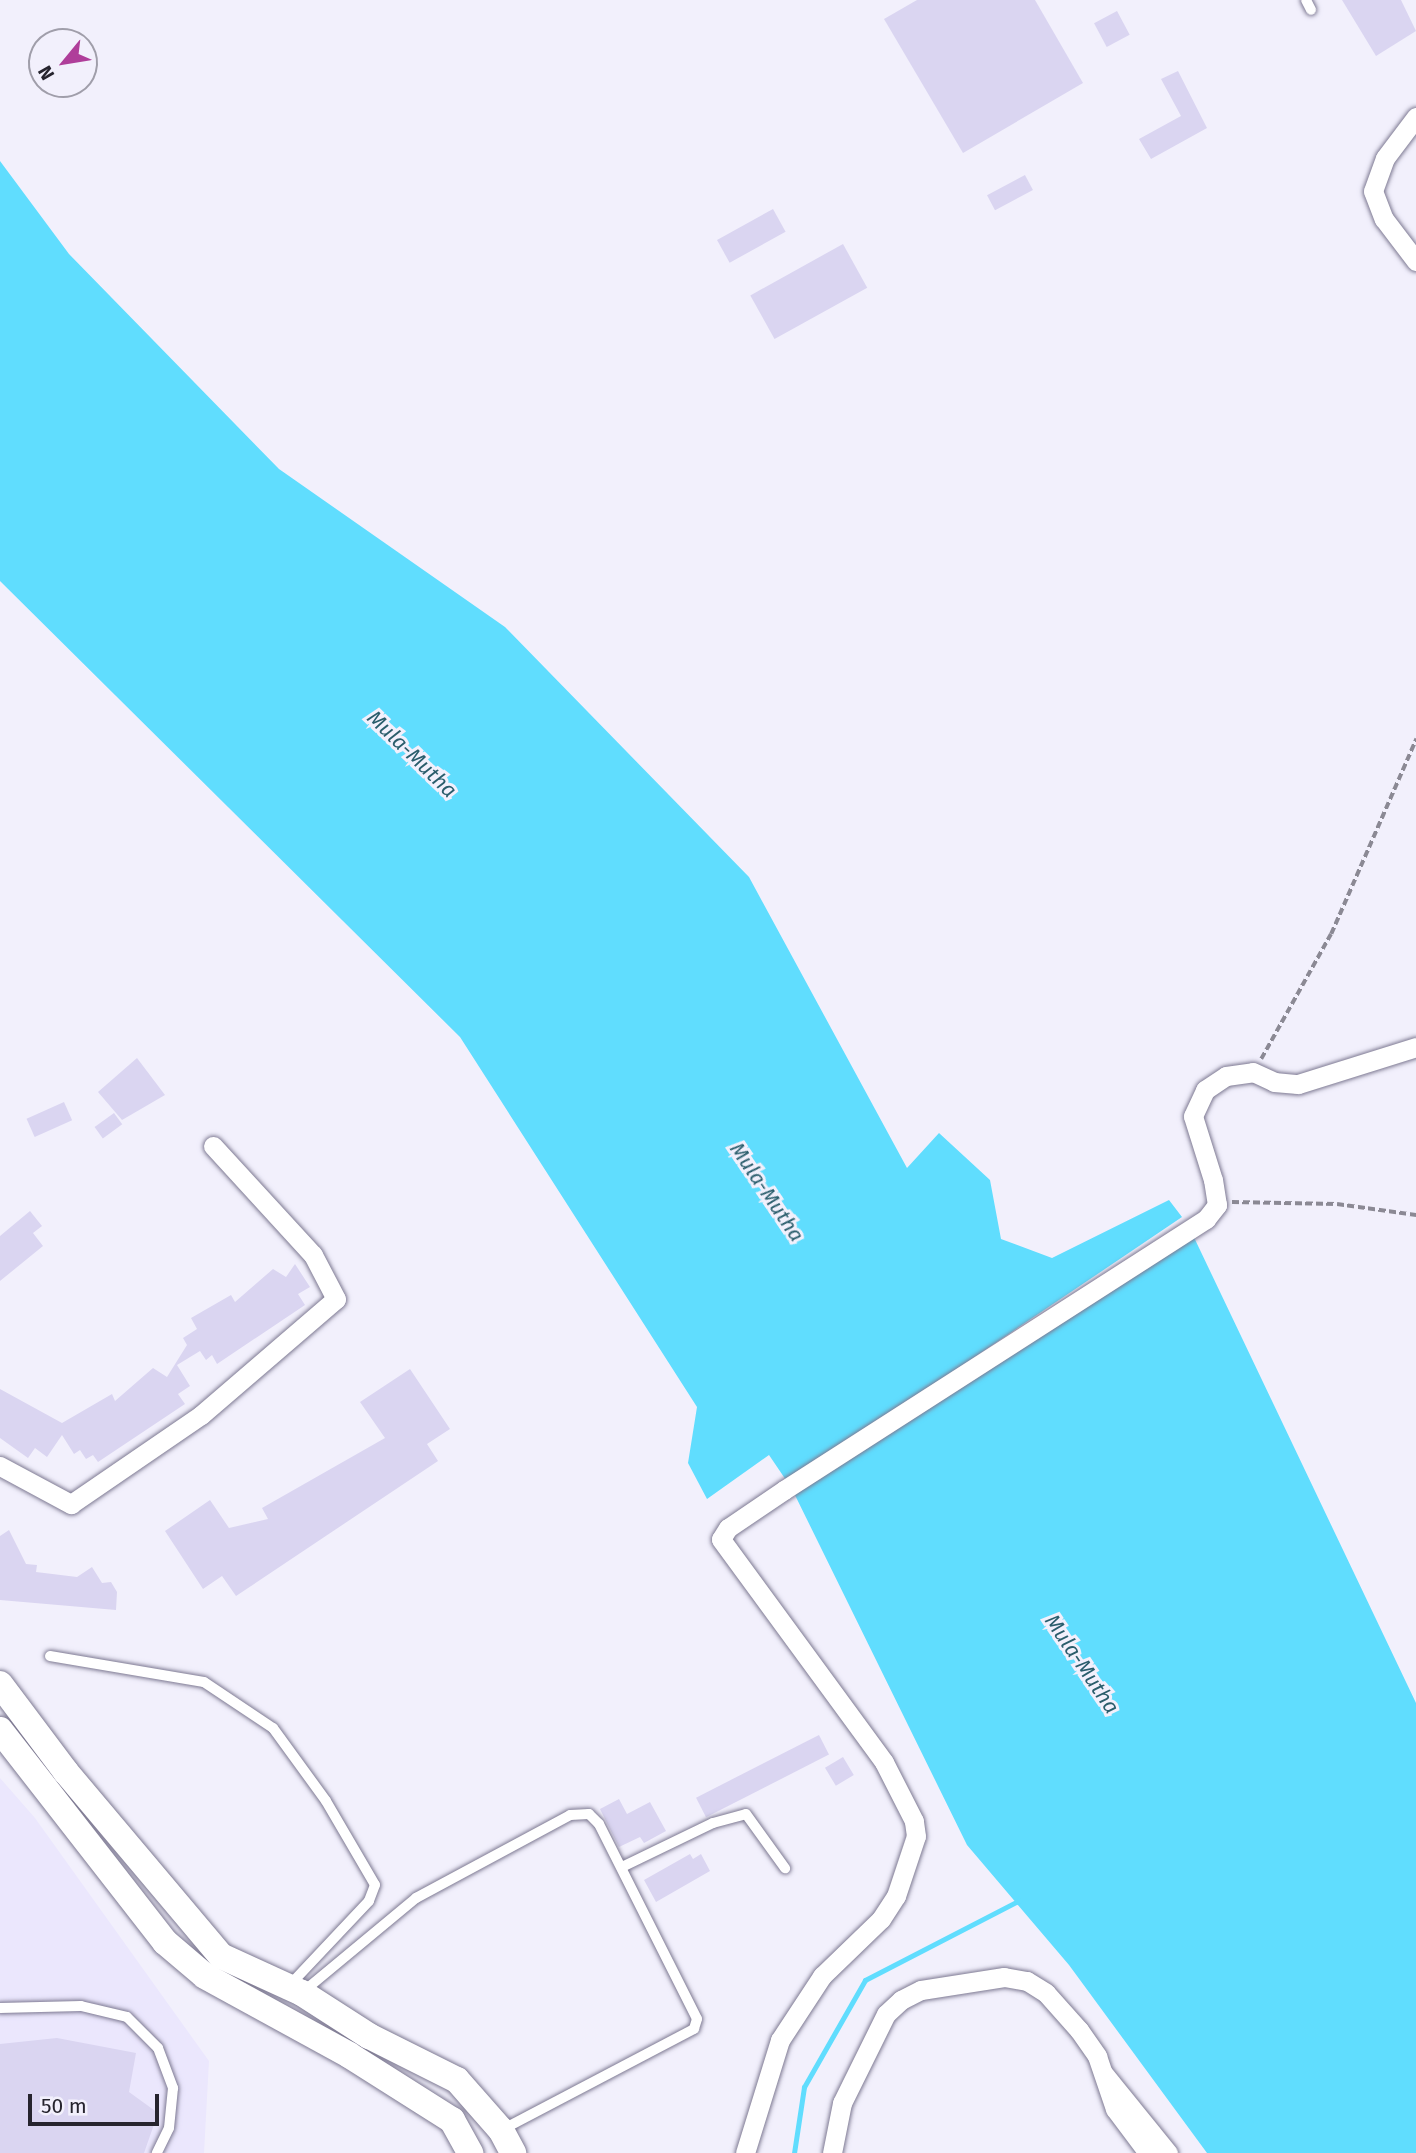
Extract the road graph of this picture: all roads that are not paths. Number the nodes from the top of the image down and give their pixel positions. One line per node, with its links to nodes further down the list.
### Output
1 (1306, 0): 2 (lane)
2 (1311, 10)
3 (1416, 117): 4 (street)
4 (1416, 261)
5 (1416, 1047): 19 (street)
6 (213, 1146): 7 (street)
7 (0, 1466)
8 (50, 1656): 13 (lane)
9 (1, 1687): 13 (main road)
10 (0, 1730): 18 (main road)
11 (622, 1867): 12 (lane); 13 (lane); 16 (lane)
12 (785, 1868)
13 (295, 1990): 16 (main road)
14 (0, 2008): 17 (lane)
15 (1103, 2073): 20 (street); 21 (street); 22 (street)
16 (507, 2142)
17 (157, 2153)
18 (470, 2153)
19 (745, 2153)
20 (832, 2153)
21 (1149, 2153)
22 (1168, 2153)

